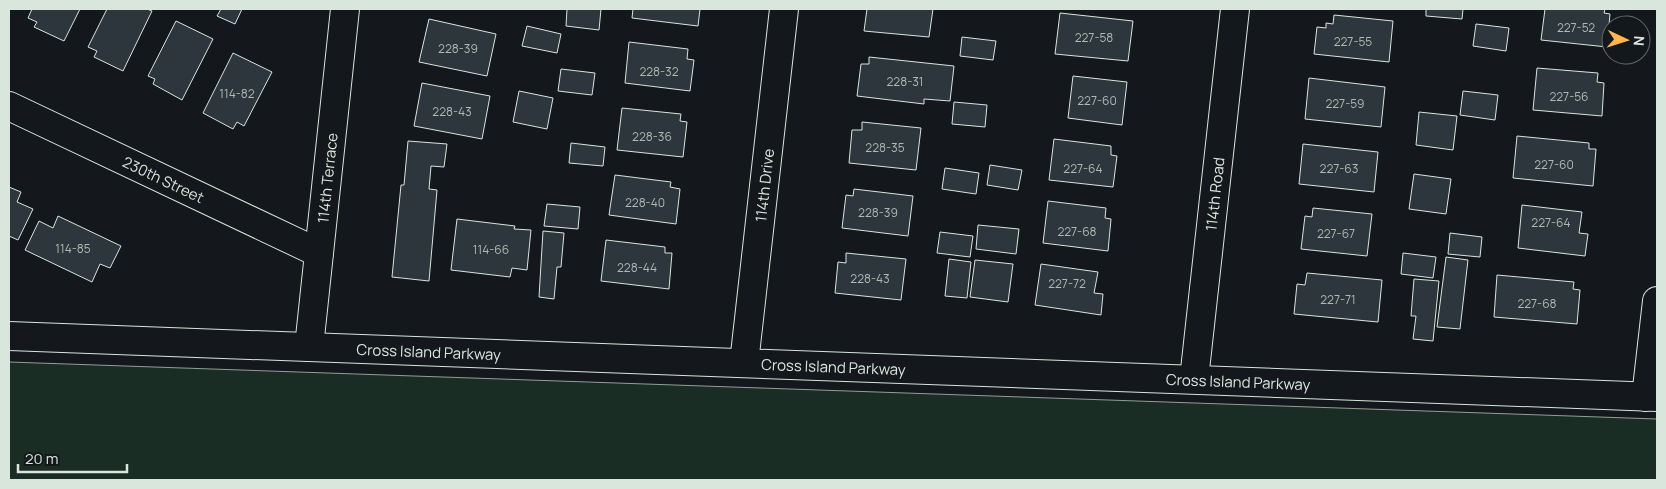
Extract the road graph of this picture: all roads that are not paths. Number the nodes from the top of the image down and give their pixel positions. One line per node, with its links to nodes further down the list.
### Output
1 (345, 9): 5 (street, 114th Terrace)
2 (784, 9): 9 (street, 114th Drive)
3 (1235, 9): 10 (street, 114th Road)
4 (9, 106): 5 (street, 230th Street)
5 (319, 254): 8 (street, 114th Terrace)
6 (1657, 300): 11 (street)
7 (9, 336): 8 (street, Cross Island Parkway)
8 (309, 347): 9 (street, Cross Island Parkway)
9 (744, 363): 10 (street, Cross Island Parkway)
10 (1194, 379): 11 (street, Cross Island Parkway)
11 (1652, 397)

